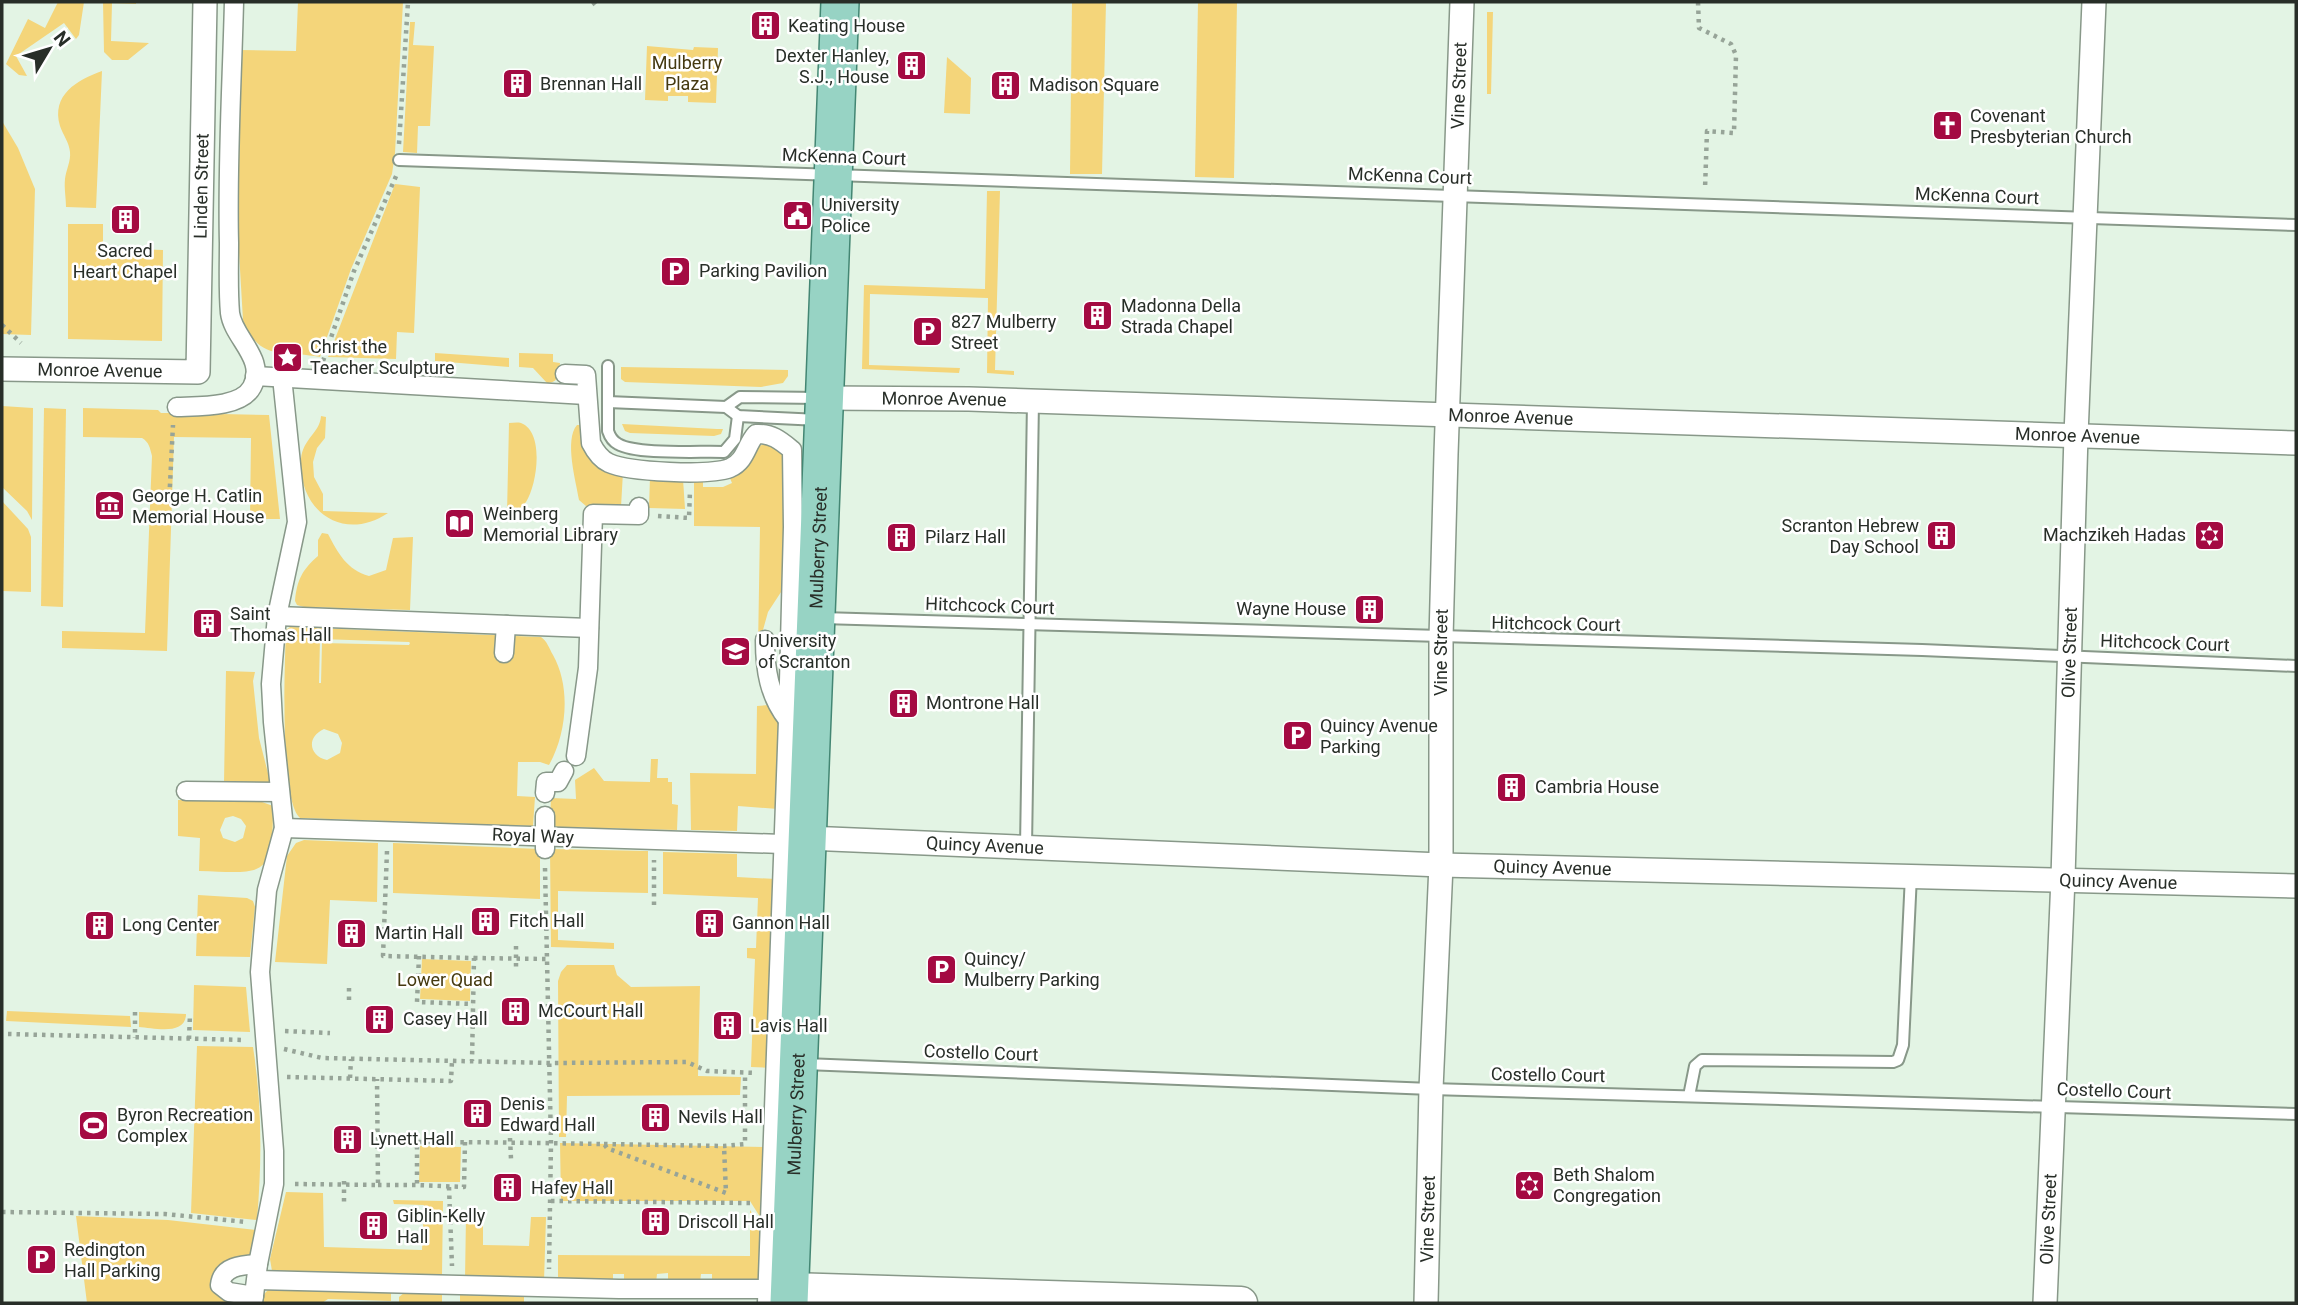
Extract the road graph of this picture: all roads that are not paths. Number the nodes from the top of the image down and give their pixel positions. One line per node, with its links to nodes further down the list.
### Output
1 (205, 2): 13 (street, Linden Street)
2 (234, 2): 14 (street)
3 (839, 2): 7 (main road, Mulberry Street)
4 (1462, 2): 8 (street, Vine Street)
5 (2094, 2): 9 (street, Olive Street)
6 (398, 160): 7 (lane, McKenna Court)
7 (833, 174): 8 (lane, McKenna Court); 19 (main road, Mulberry Street)
8 (1456, 195): 9 (lane, McKenna Court); 21 (street, Vine Street)
9 (2086, 217): 10 (lane, McKenna Court); 23 (street, Olive Street)
10 (2296, 225)
11 (608, 366): 17 (lane)
12 (2, 369): 13 (street, Monroe Avenue)
13 (198, 372)
14 (255, 376): 15 (street); 20 (street)
15 (282, 377): 26 (street); 36 (street)
16 (1033, 401): 19 (street, Monroe Avenue); 21 (street, Monroe Avenue); 29 (lane)
17 (608, 402): 18 (lane, Monroe Avenue); 22 (lane)
18 (726, 407): 19 (lane, Monroe Avenue); 22 (lane)
19 (823, 409): 22 (lane, Monroe Avenue); 27 (main road, Mulberry Street)
20 (175, 410)
21 (1448, 415): 23 (street, Monroe Avenue); 31 (street, Vine Street)
22 (738, 416)
23 (2076, 435): 24 (street, Monroe Avenue); 34 (street, Olive Street)
24 (2296, 443)
25 (639, 511): 30 (street)
26 (277, 616): 28 (street); 40 (street)
27 (816, 618): 29 (lane, Hitchcock Court); 44 (main road, Mulberry Street)
28 (506, 625): 30 (street); 33 (street)
29 (1030, 625): 31 (lane, Hitchcock Court); 46 (lane)
30 (589, 628): 37 (street)
31 (1441, 638): 34 (lane, Hitchcock Court); 47 (street, Vine Street)
32 (765, 640): 36 (street)
33 (504, 653)
34 (2068, 657): 35 (lane, Hitchcock Court); 49 (street, Olive Street)
35 (2296, 666)
36 (788, 720): 44 (street)
37 (576, 756)
38 (564, 771): 41 (street)
39 (186, 791): 40 (street)
40 (280, 792): 43 (street)
41 (545, 793)
42 (545, 816): 45 (street)
43 (284, 828): 45 (street, Royal Way); 56 (street)
44 (794, 841): 45 (street, Royal Way); 46 (street, Quincy Avenue); 51 (main road, Mulberry Street)
45 (545, 843)
46 (1026, 847): 47 (street, Quincy Avenue)
47 (1441, 865): 48 (street, Quincy Avenue); 52 (street, Vine Street)
48 (1912, 875): 49 (street, Quincy Avenue); 53 (lane)
49 (2063, 878): 50 (street, Quincy Avenue); 54 (street, Olive Street)
50 (2296, 886)
51 (786, 1069): 52 (lane, Costello Court); 58 (main road, Mulberry Street); 58 (street)
52 (1431, 1089): 53 (lane, Costello Court); 60 (street, Vine Street)
53 (1689, 1096): 54 (lane, Costello Court)
54 (2053, 1107): 55 (lane, Costello Court); 61 (street, Olive Street)
55 (2296, 1114)
56 (256, 1286): 57 (street)
57 (452, 1294): 58 (street)
58 (778, 1296): 59 (main road)
59 (1241, 1303)
60 (1426, 1303)
61 (2045, 1303)

